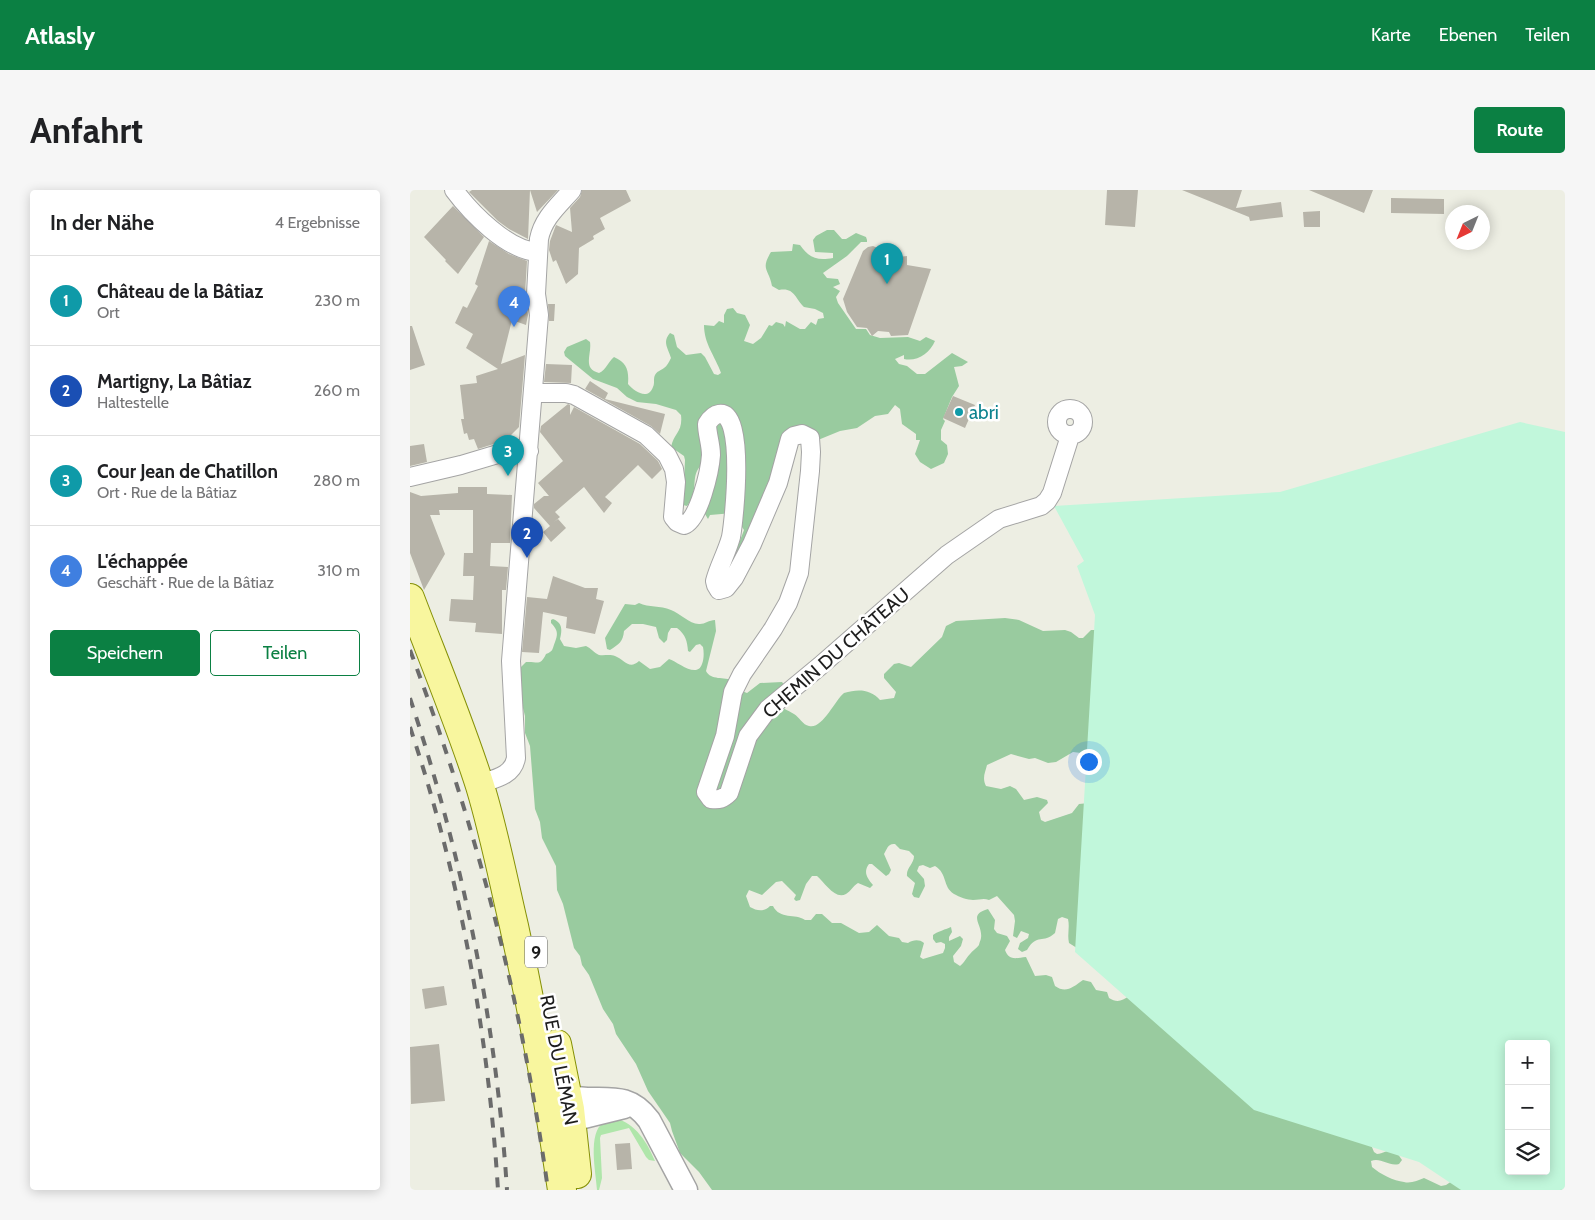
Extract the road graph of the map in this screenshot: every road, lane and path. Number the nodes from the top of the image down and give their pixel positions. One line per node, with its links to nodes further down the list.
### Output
1 (454, 190): 3 (street)
2 (572, 190): 3 (street)
3 (538, 252): 4 (street)
4 (533, 393): 5 (street, CHEMIN DU CHÂTEAU); 6 (street)
5 (1070, 436)
6 (528, 451): 7 (street); 9 (street)
7 (410, 477)
8 (410, 598): 9 (main road, RUE DU LÉMAN / 9)
9 (480, 787): 10 (main road, RUE DU LÉMAN / 9)
10 (560, 1110): 11 (main road, RUE DU LÉMAN / 9); 12 (main road, RUE DU LÉMAN / 9); 13 (street)
11 (562, 1190)
12 (578, 1190)
13 (686, 1190)

